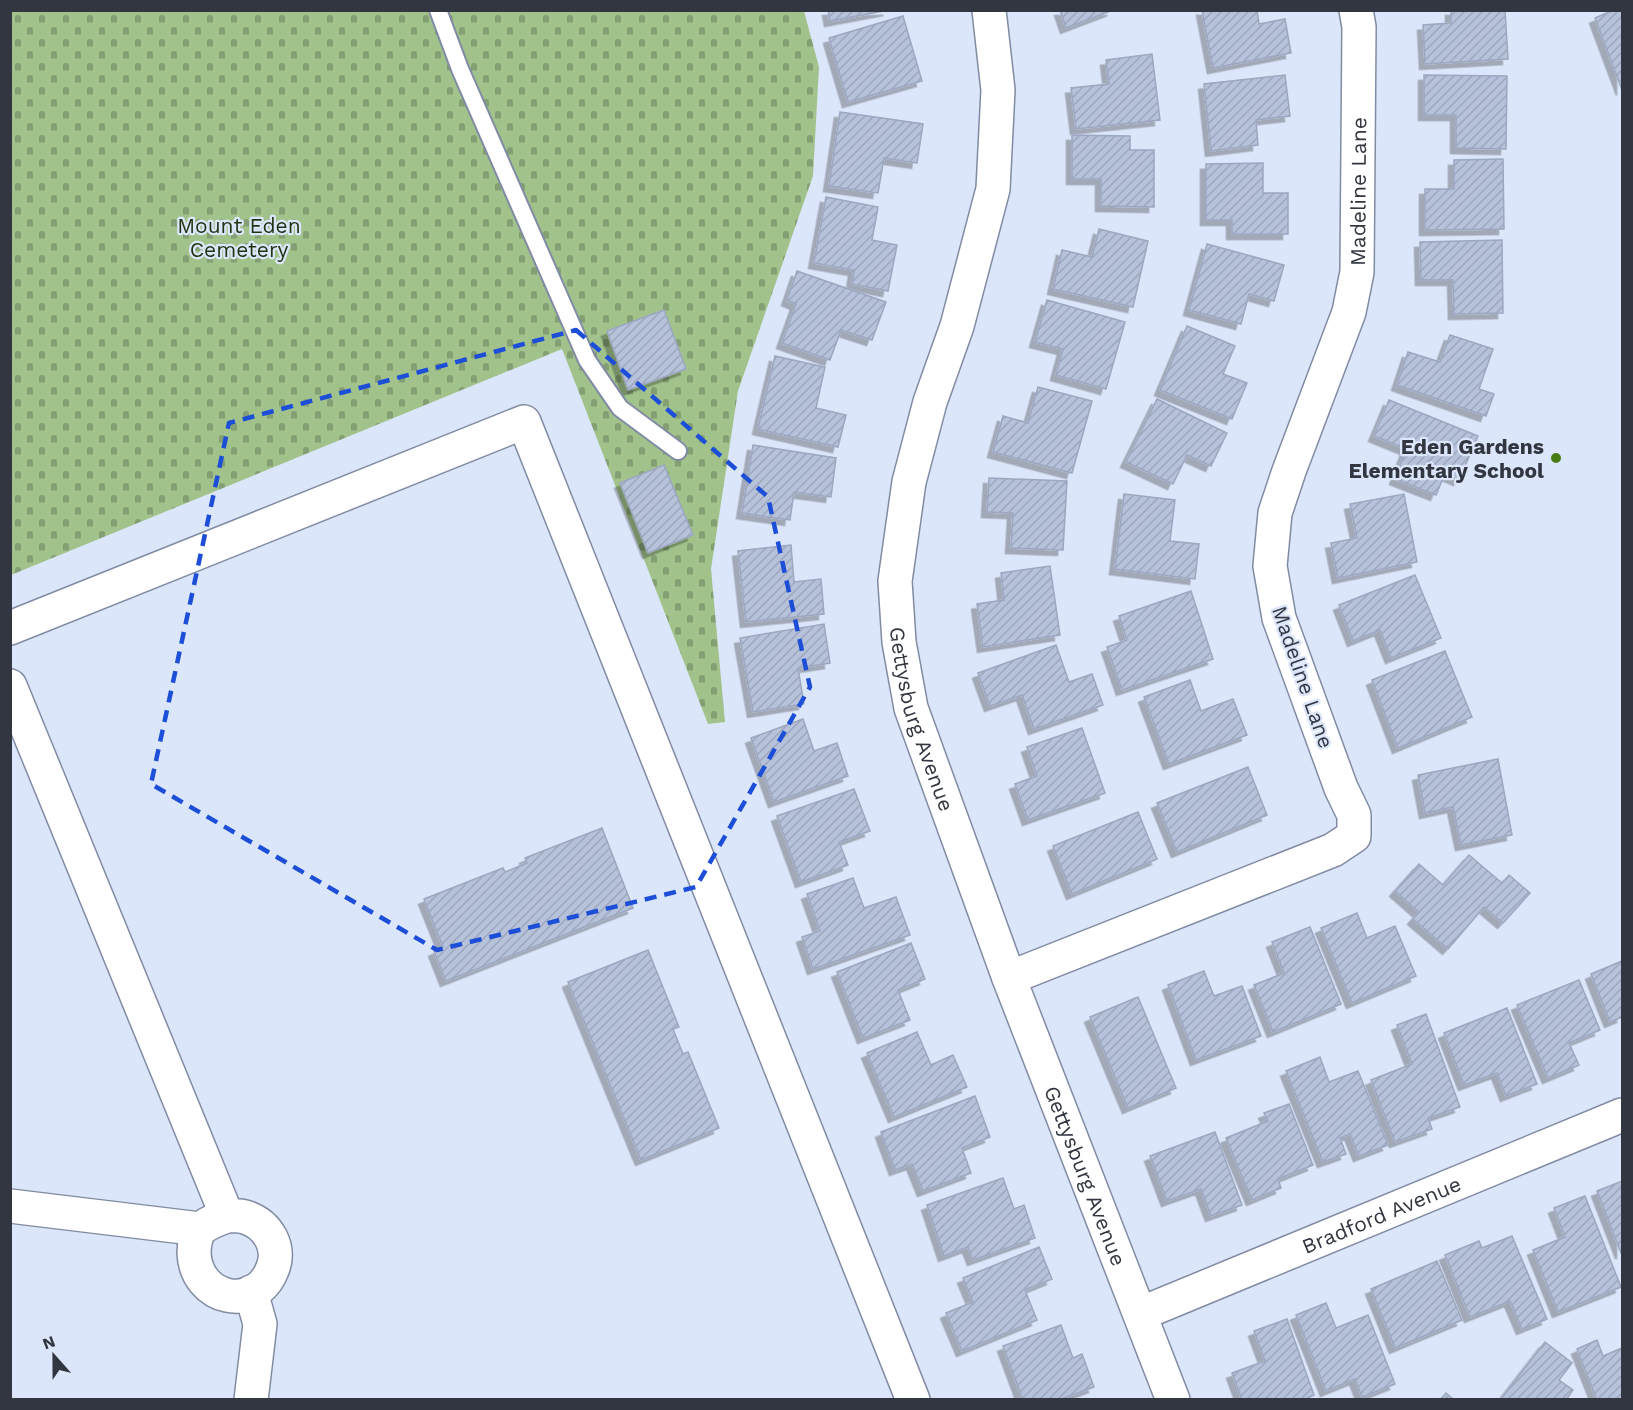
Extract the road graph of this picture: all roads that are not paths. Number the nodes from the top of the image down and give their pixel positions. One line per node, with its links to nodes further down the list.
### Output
1 (438, 10): 4 (lane)
2 (989, 10): 7 (street, Gettysburg Avenue)
3 (1356, 10): 7 (street, Madeline Lane)
4 (678, 450)
5 (10, 628): 14 (street)
6 (10, 686): 10 (street)
7 (1009, 978): 12 (street, Gettysburg Avenue)
8 (1623, 1115): 12 (street, Bradford Avenue)
9 (10, 1206): 10 (street)
10 (213, 1223): 11 (street); 11 (street)
11 (251, 1292): 13 (street)
12 (1140, 1314): 15 (street, Gettysburg Avenue)
13 (251, 1400)
14 (913, 1400)
15 (1173, 1400)

